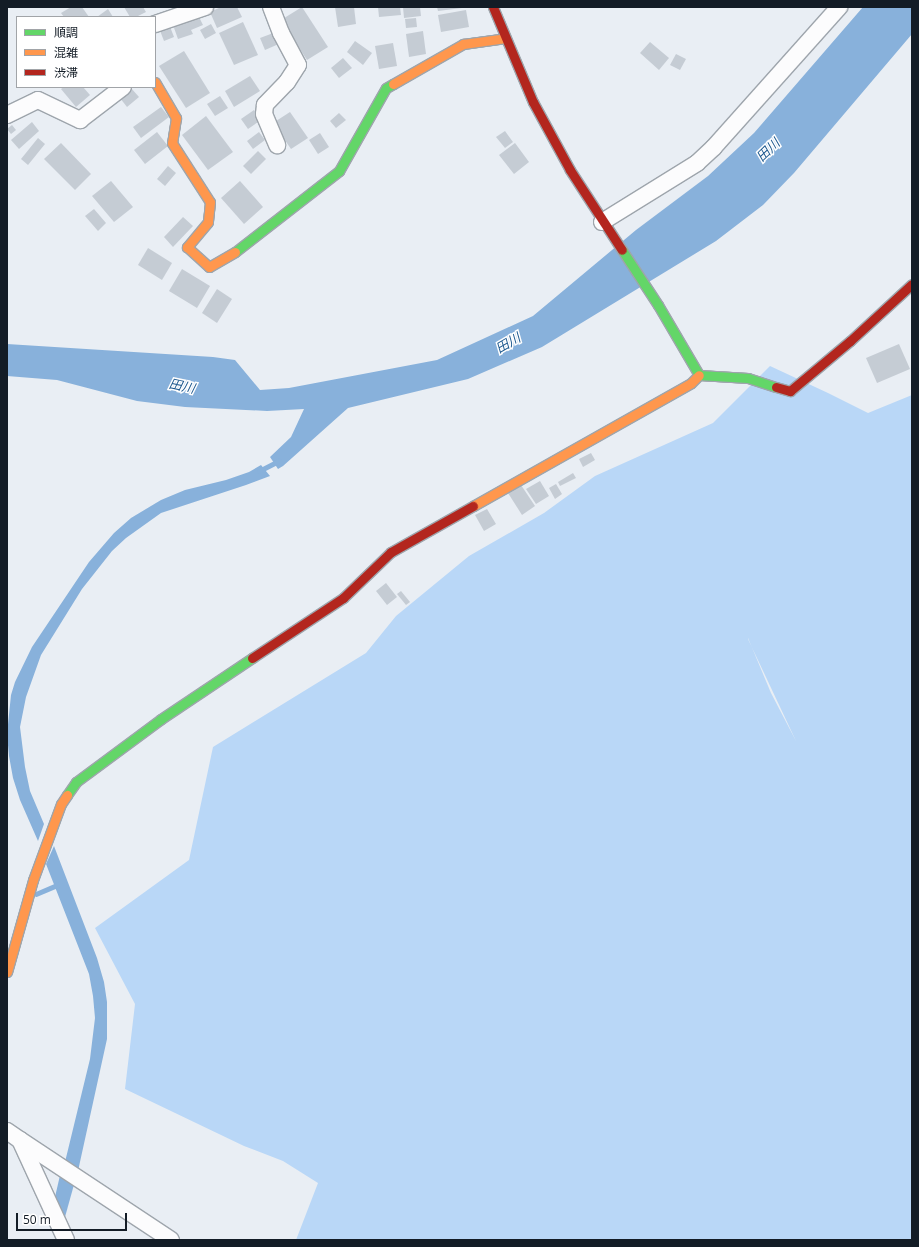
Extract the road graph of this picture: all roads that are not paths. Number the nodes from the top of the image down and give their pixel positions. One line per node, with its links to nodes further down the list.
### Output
1 (205, 7): 5 (street)
2 (271, 7): 10 (street)
3 (494, 7): 6 (street)
4 (839, 7): 11 (street)
5 (156, 24)
6 (506, 38): 7 (street); 11 (street)
7 (156, 84)
8 (122, 88): 9 (street)
9 (7, 115)
10 (277, 145)
11 (604, 224): 13 (street)
12 (912, 284): 13 (street)
13 (699, 375): 14 (street)
14 (7, 972)
15 (7, 1131): 16 (street)
16 (20, 1140): 17 (street); 18 (street)
17 (65, 1239)
18 (171, 1240)

